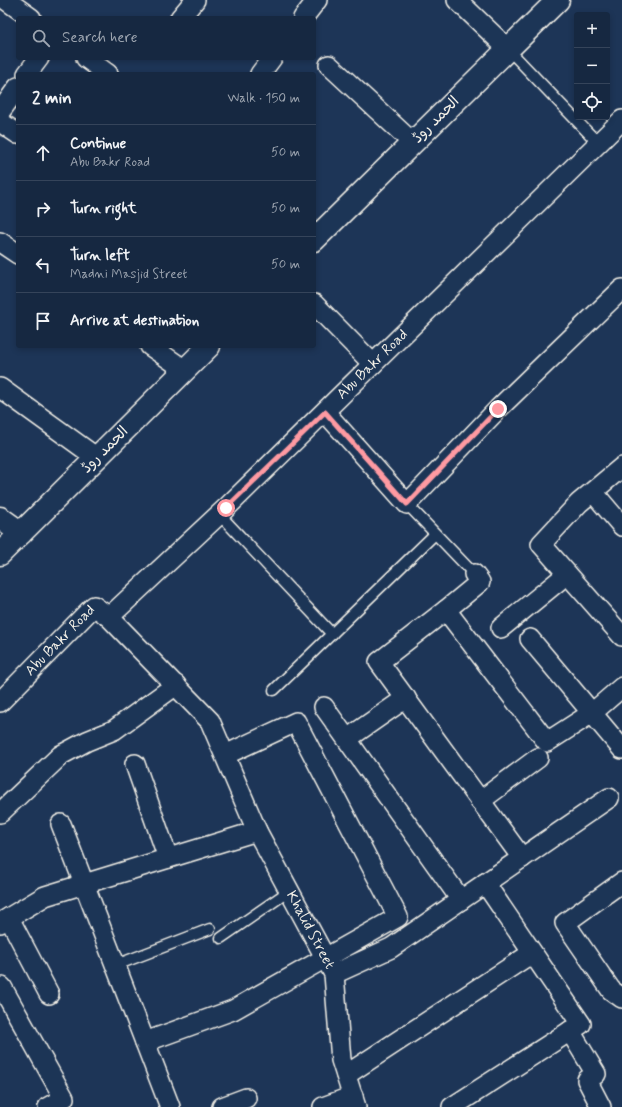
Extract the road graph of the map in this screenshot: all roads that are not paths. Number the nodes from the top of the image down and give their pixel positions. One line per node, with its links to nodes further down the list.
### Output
1 (6, 0): 6 (street)
2 (317, 0): 8 (street)
3 (458, 0): 9 (street)
4 (558, 0): 9 (street, الحمد روڈ)
5 (191, 1): 7 (street)
6 (28, 16)
7 (181, 16)
8 (305, 16)
9 (508, 49): 22 (street, الحمد روڈ); 23 (lane)
10 (38, 60): 14 (street)
11 (89, 60): 15 (street)
12 (270, 60): 16 (street)
13 (329, 65): 22 (street)
14 (28, 72)
15 (105, 72)
16 (262, 72)
17 (16, 90): 18 (street)
18 (0, 112)
19 (622, 120): 23 (street, Abu Bakr Road)
20 (0, 122): 21 (street)
21 (16, 133)
22 (413, 143): 24 (street, الحمد روڈ)
23 (598, 143): 31 (street, Abu Bakr Road)
24 (316, 236)
25 (0, 242): 26 (street)
26 (16, 253)
27 (618, 295): 38 (street)
28 (316, 306): 31 (street)
29 (153, 348): 32 (street)
30 (207, 348): 32 (street, الحمد روڈ)
31 (373, 364): 34 (street, Abu Bakr Road)
32 (185, 370): 35 (street, الحمد روڈ)
33 (0, 388): 35 (street)
34 (325, 412): 38 (street); 39 (street, Abu Bakr Road)
35 (97, 458): 42 (street, الحمد روڈ)
36 (622, 467): 37 (street)
37 (593, 492): 41 (street); 46 (street)
38 (407, 504): 43 (lane)
39 (219, 514): 48 (street, Abu Bakr Road); 50 (lane)
40 (0, 518): 42 (street)
41 (622, 526)
42 (21, 534): 44 (street, الحمد روڈ)
43 (435, 534): 45 (lane); 50 (lane)
44 (0, 554)
45 (474, 574): 47 (street)
46 (567, 574): 49 (street); 51 (street)
47 (446, 610): 56 (street); 59 (street)
48 (110, 617): 53 (street); 57 (street, Abu Bakr Road)
49 (501, 628)
50 (332, 634): 55 (lane)
51 (622, 636)
52 (530, 639): 59 (street)
53 (176, 685): 62 (street, Khalid Street); 67 (street)
54 (622, 686): 59 (street)
55 (274, 690)
56 (406, 698): 60 (street); 66 (street)
57 (0, 702)
58 (324, 706): 60 (street)
59 (592, 713): 61 (street)
60 (347, 739): 76 (street)
61 (622, 749)
62 (225, 755): 69 (street, Khalid Street); 81 (street)
63 (538, 758): 66 (street)
64 (135, 764): 70 (street)
65 (609, 798): 71 (street)
66 (480, 800): 71 (street)
67 (0, 813)
68 (61, 824): 73 (street)
69 (257, 831): 70 (street); 75 (street, Khalid Street)
70 (168, 858): 73 (street)
71 (522, 858): 74 (street)
72 (622, 882): 86 (street)
73 (84, 883): 77 (street); 82 (street)
74 (485, 883): 76 (street); 80 (street)
75 (289, 891): 79 (lane); 81 (street, Khalid Street)
76 (461, 900): 83 (street)
77 (4, 921): 85 (street)
78 (210, 929): 82 (lane)
79 (221, 938)
80 (532, 953): 87 (street); 89 (street)
81 (325, 958): 83 (street, Khalid Street); 88 (street)
82 (116, 965): 88 (street)
83 (334, 974): 89 (street, Khalid Street)
84 (2, 987): 92 (street)
85 (49, 994)
86 (622, 998)
87 (570, 1031): 96 (street); 97 (street)
88 (145, 1042): 93 (street)
89 (346, 1075): 91 (street, Khalid Street)
90 (246, 1098): 94 (street)
91 (355, 1102): 95 (street)
92 (50, 1106)
93 (170, 1107)
94 (222, 1107)
95 (323, 1107)
96 (452, 1107)
97 (602, 1107)

